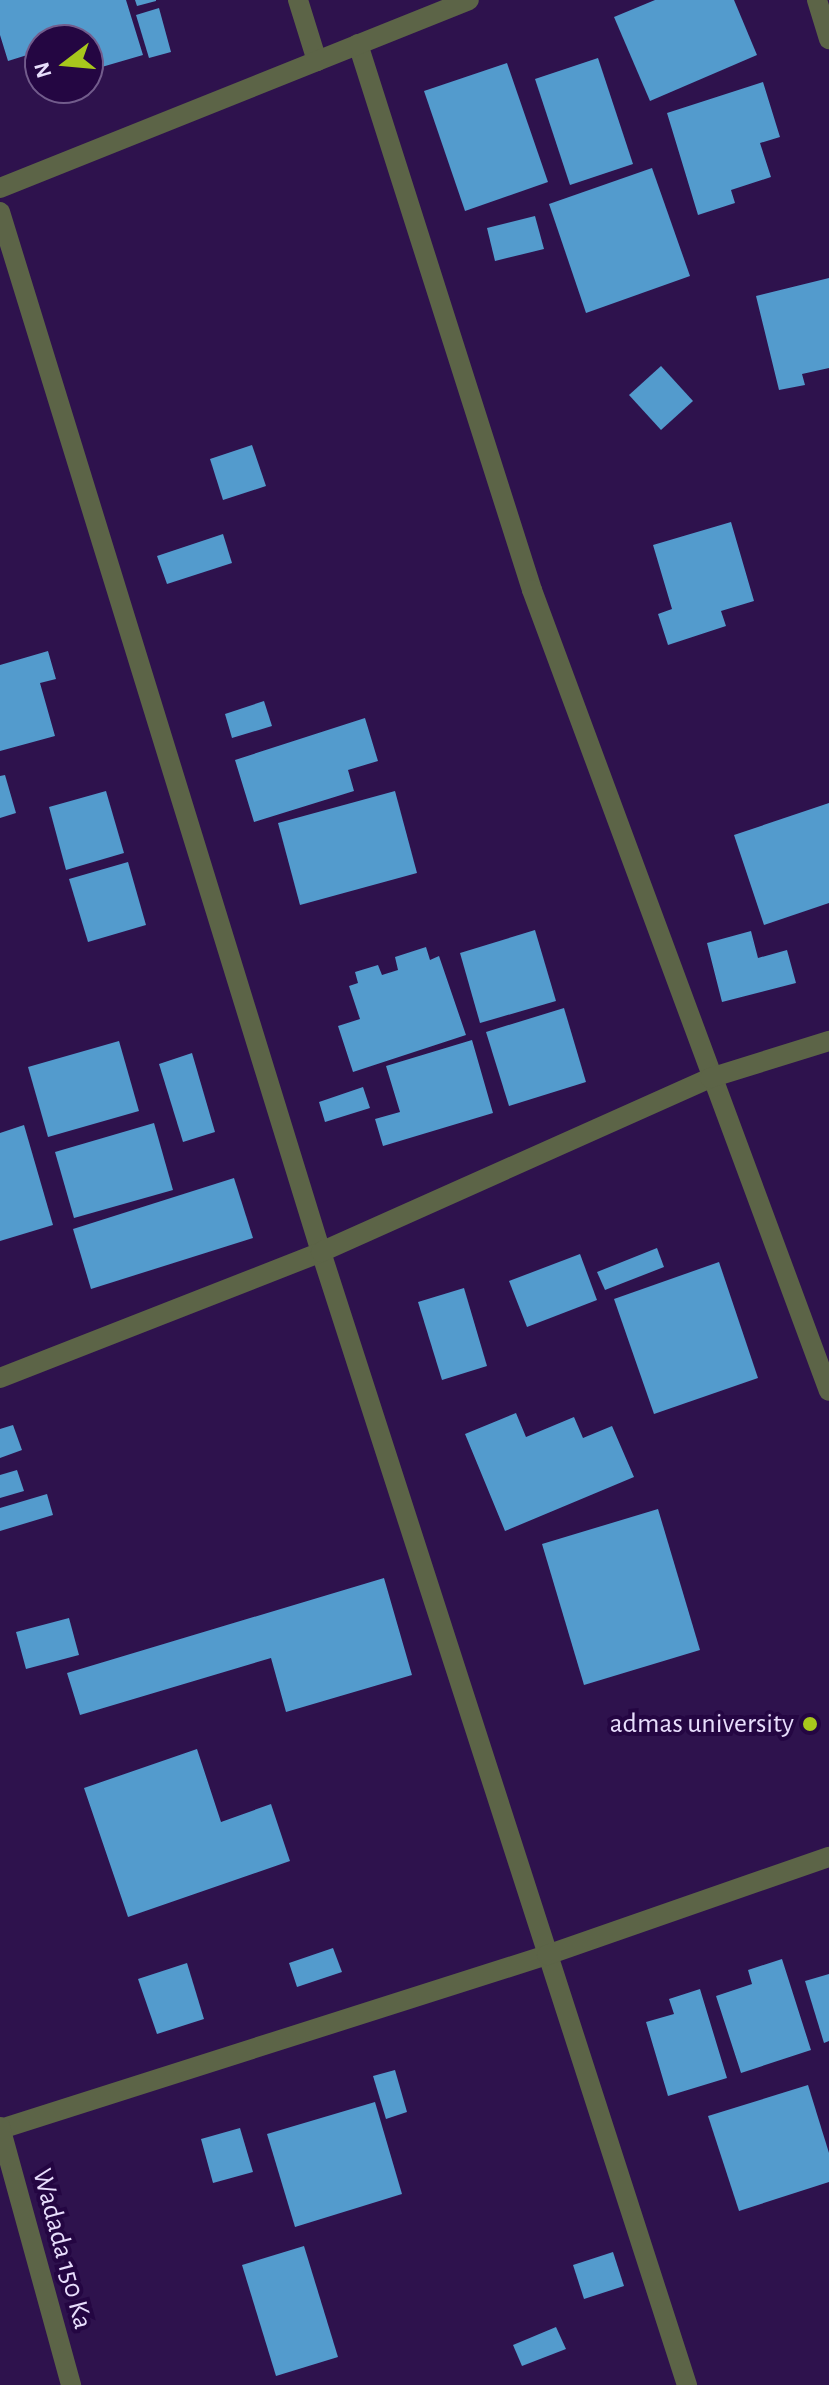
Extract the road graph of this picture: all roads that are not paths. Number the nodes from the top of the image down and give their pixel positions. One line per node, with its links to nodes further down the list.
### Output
1 (298, 0): 6 (street)
2 (469, 0): 5 (street)
3 (817, 0): 4 (street)
4 (829, 39)
5 (358, 44): 6 (street); 10 (street)
6 (317, 61): 7 (street)
7 (0, 188)
8 (0, 212): 11 (street)
9 (829, 1041): 10 (street)
10 (710, 1078): 11 (street); 13 (street)
11 (321, 1252): 12 (street); 15 (street)
12 (0, 1378)
13 (829, 1391)
14 (829, 1857): 15 (street)
15 (547, 1955): 16 (street); 18 (street)
16 (0, 2128): 17 (street, Wadada 150 Ka)
17 (71, 2385)
18 (687, 2385)

